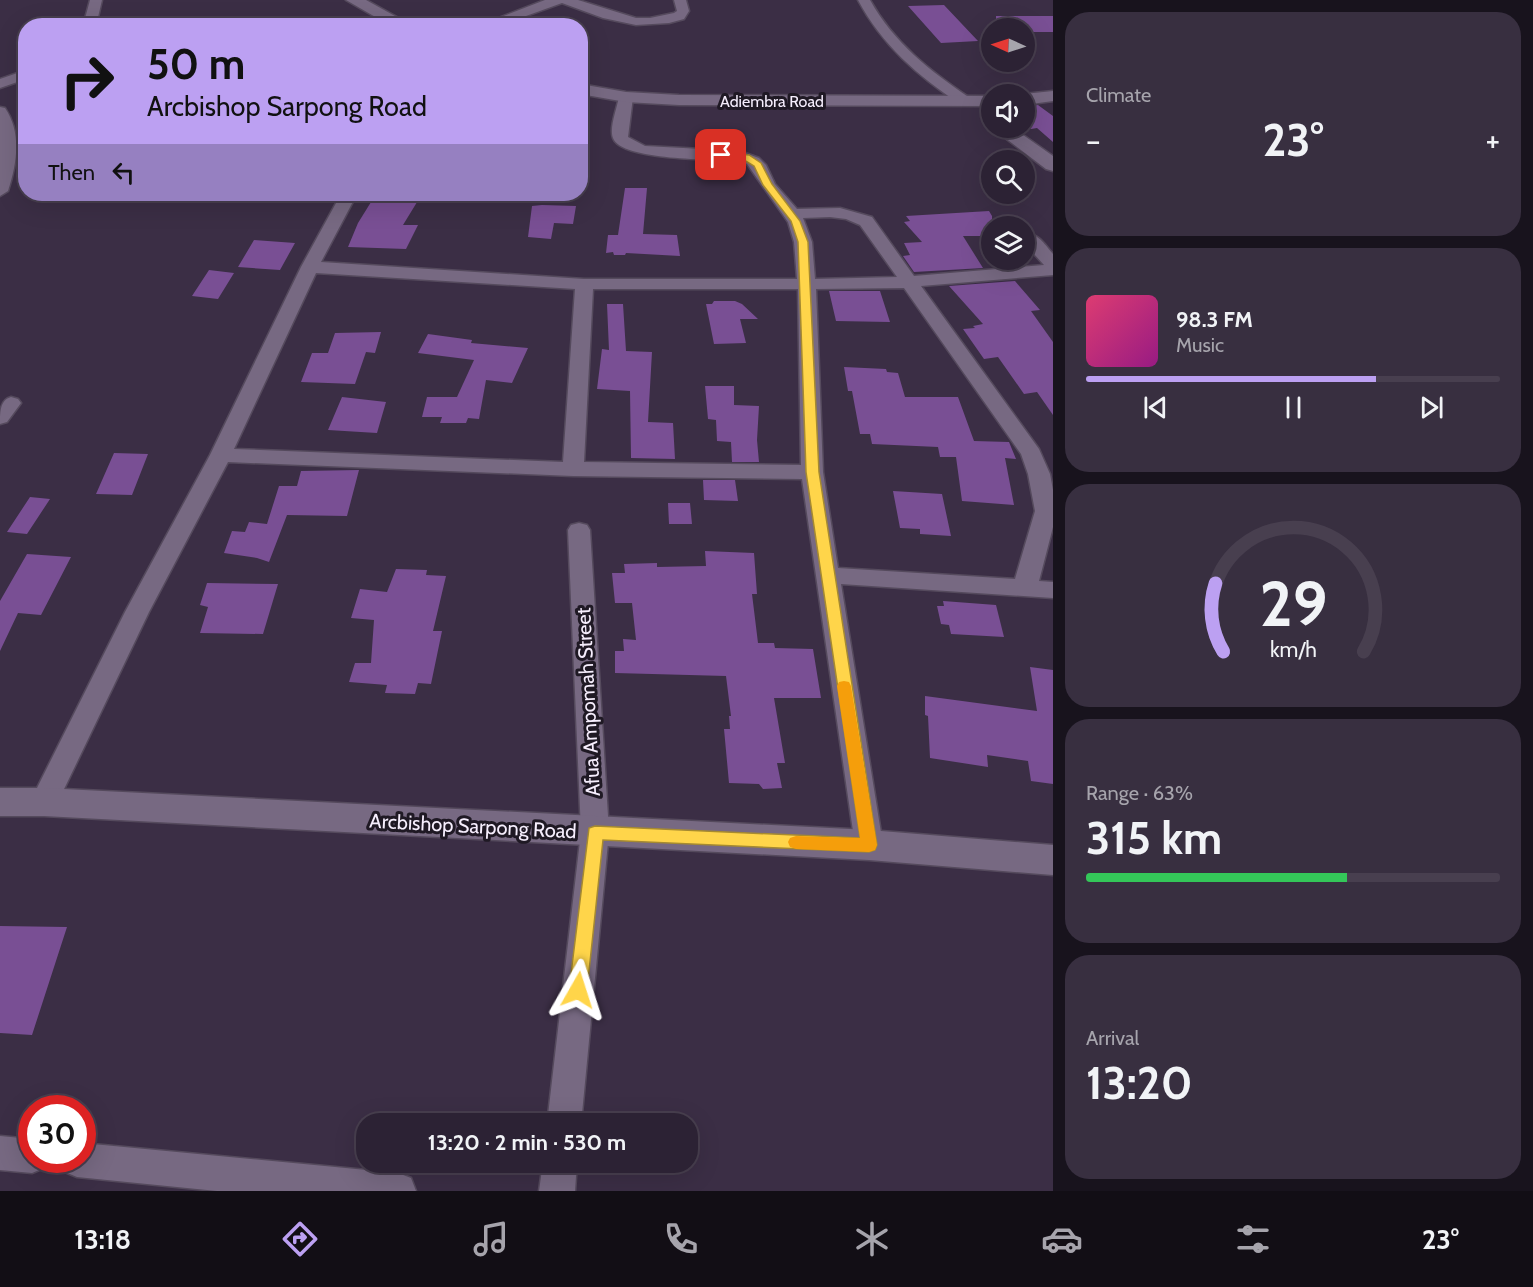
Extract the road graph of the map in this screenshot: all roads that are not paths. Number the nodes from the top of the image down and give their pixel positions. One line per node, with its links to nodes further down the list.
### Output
1 (96, 0): 7 (street)
2 (354, 0): 8 (street)
3 (557, 0): 9 (street)
4 (566, 0): 5 (street)
5 (680, 0)
6 (864, 0): 16 (street)
7 (91, 18)
8 (389, 18)
9 (506, 18)
10 (18, 77): 11 (street)
11 (0, 84)
12 (588, 90): 14 (street, Adiembra Road)
13 (1053, 96): 15 (street)
14 (626, 97): 16 (street, Adiembra Road); 24 (street)
15 (1035, 98)
16 (965, 101): 17 (street, Adiembra Road); 19 (street)
17 (981, 101)
18 (0, 111): 22 (street)
19 (981, 113)
20 (1015, 138): 21 (street)
21 (1053, 165)
22 (0, 191)
23 (345, 201): 27 (street)
24 (784, 206): 29 (street); 31 (street)
25 (1035, 245): 26 (street)
26 (1053, 265)
27 (310, 267): 30 (street); 32 (street)
28 (1053, 270): 29 (street)
29 (908, 282): 31 (street); 37 (street)
30 (584, 284): 31 (street); 33 (street)
31 (807, 285): 34 (street)
32 (220, 454): 33 (street); 40 (street)
33 (573, 469): 34 (street)
34 (812, 472): 36 (street)
35 (579, 530): 41 (street, Afua Ampomah Street)
36 (829, 575): 37 (street); 42 (street)
37 (1025, 587): 38 (street)
38 (1053, 590)
39 (0, 802): 40 (street, Arcbishop Sarpong Road)
40 (44, 802): 41 (street, Arcbishop Sarpong Road)
41 (595, 832): 42 (street, Arcbishop Sarpong Road); 44 (street, Afua Ampomah Street)
42 (869, 845): 43 (street, Arcbishop Sarpong Road)
43 (1053, 860)
44 (565, 1113)
45 (0, 1153): 46 (street)
46 (18, 1155)
47 (96, 1162): 49 (street)
48 (559, 1173): 50 (street)
49 (398, 1191)
50 (557, 1191)

